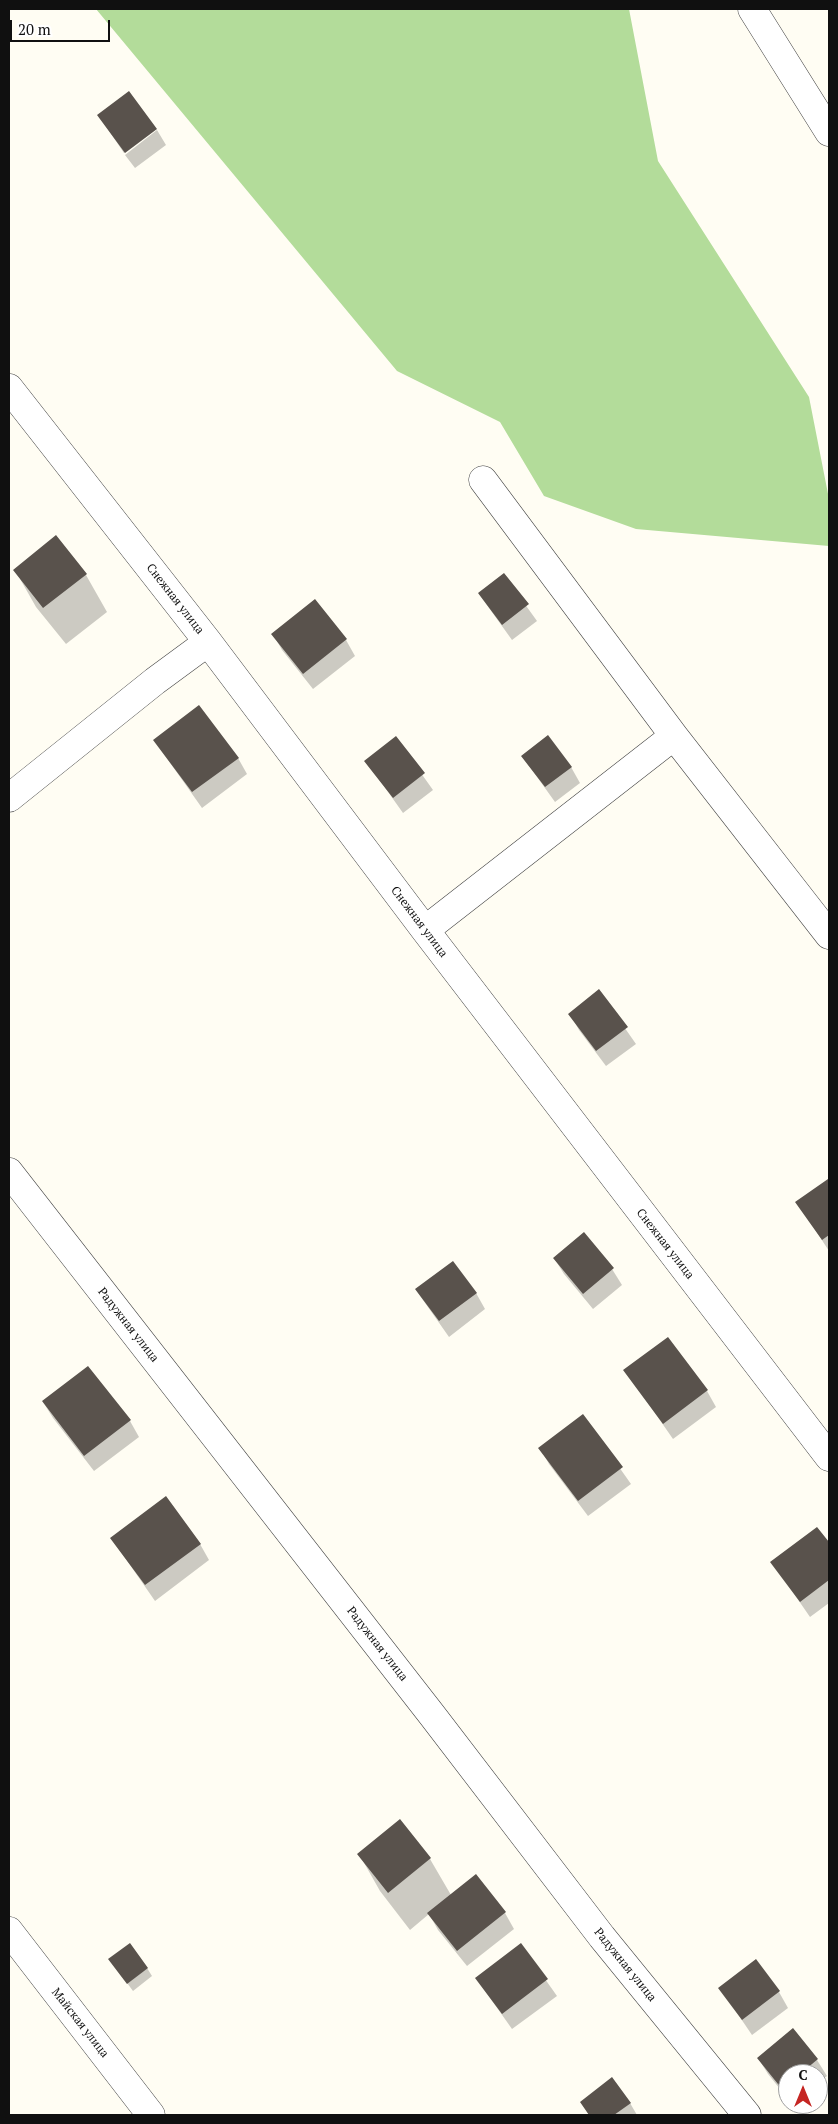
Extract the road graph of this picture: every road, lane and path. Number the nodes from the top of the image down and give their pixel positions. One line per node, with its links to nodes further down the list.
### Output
1 (752, 9): 2 (street)
2 (829, 132)
3 (9, 388): 5 (street, Снежная улица)
4 (483, 480): 6 (street)
5 (208, 642): 7 (street); 8 (street, Снежная улица)
6 (674, 736): 8 (street); 9 (street)
7 (9, 798)
8 (425, 930): 11 (street, Снежная улица)
9 (829, 935)
10 (9, 1172): 14 (street, Радужная улица)
11 (829, 1457)
12 (9, 1932): 13 (street, Майская улица)
13 (151, 2115)
14 (747, 2115)

